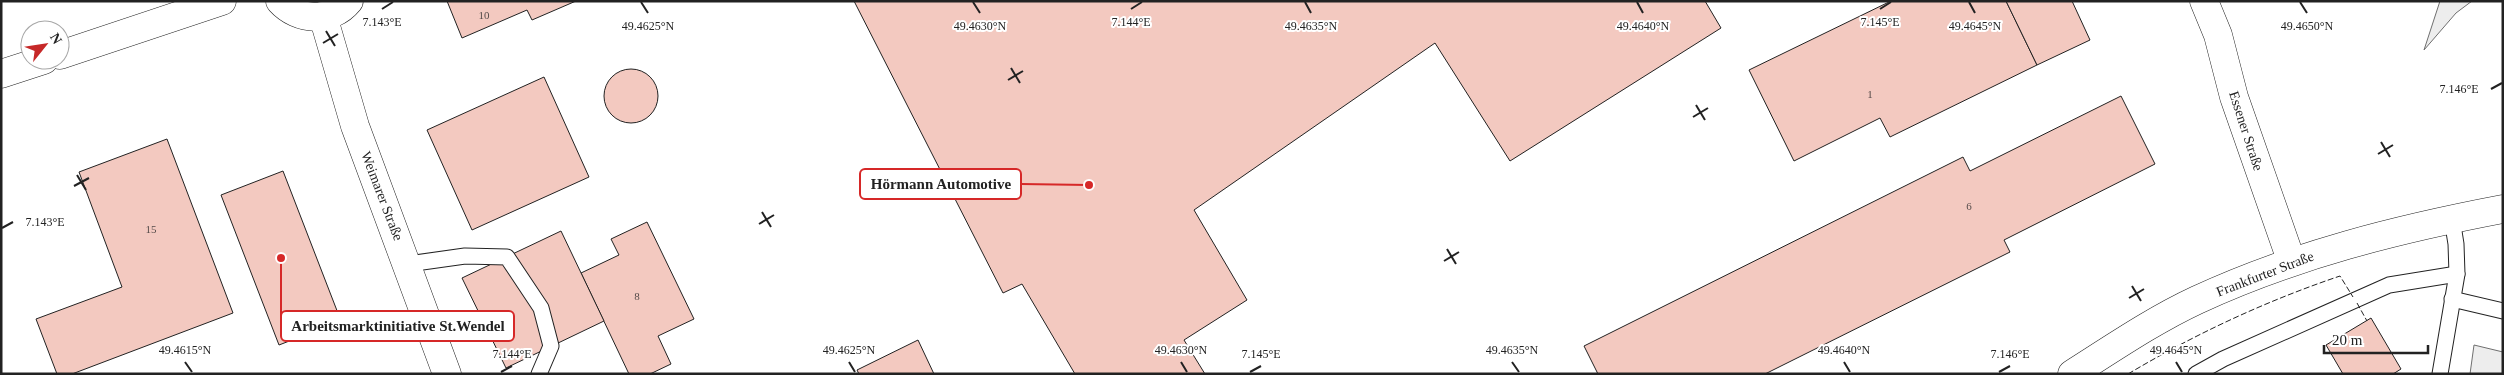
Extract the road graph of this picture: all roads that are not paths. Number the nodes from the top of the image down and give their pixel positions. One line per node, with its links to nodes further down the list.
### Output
1 (222, 1): 6 (street)
2 (280, 1): 5 (street)
3 (348, 1): 5 (street)
4 (2204, 1): 11 (street, Essener Straße)
5 (323, 16): 12 (street, Weimarer Straße)
6 (70, 52)
7 (20, 68): 8 (street)
8 (1, 74)
9 (2503, 210): 10 (street, Frankfurter Straße)
10 (2452, 219): 11 (street, Frankfurter Straße); 13 (lane)
11 (2292, 260): 18 (street, Frankfurter Straße)
12 (408, 264): 16 (street, Weimarer Straße); 17 (lane)
13 (2457, 274): 14 (lane); 19 (lane)
14 (2452, 299): 15 (lane); 20 (lane)
15 (2503, 311)
16 (447, 374)
17 (538, 374)
18 (2072, 374)
19 (2196, 374)
20 (2440, 374)

